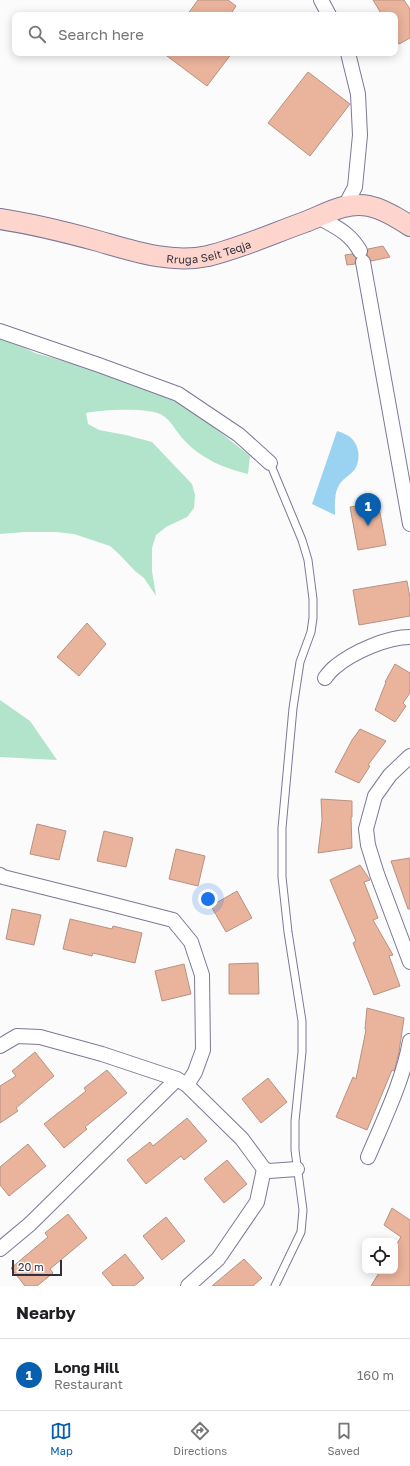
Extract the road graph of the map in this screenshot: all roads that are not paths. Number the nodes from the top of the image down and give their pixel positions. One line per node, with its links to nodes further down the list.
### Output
1 (321, 0): 2 (street)
2 (327, 12)
3 (349, 56): 4 (street)
4 (345, 206): 5 (main road, Rruga Seit Teqja); 7 (main road, Rruga Seit Teqja)
5 (318, 217): 6 (main road, Rruga Seit Teqja); 10 (street)
6 (0, 219)
7 (410, 226)
8 (0, 332): 9 (street)
9 (270, 463): 21 (lane)
10 (410, 524)
11 (410, 637): 12 (street)
12 (325, 678)
13 (410, 756): 15 (street)
14 (0, 875): 18 (street)
15 (410, 962)
16 (410, 1041): 19 (street)
17 (0, 1046): 18 (street)
18 (182, 1082): 20 (street); 22 (street)
19 (368, 1157)
20 (264, 1169): 21 (street); 23 (street)
21 (297, 1169): 24 (lane)
22 (0, 1249)
23 (188, 1286)
24 (275, 1286)

